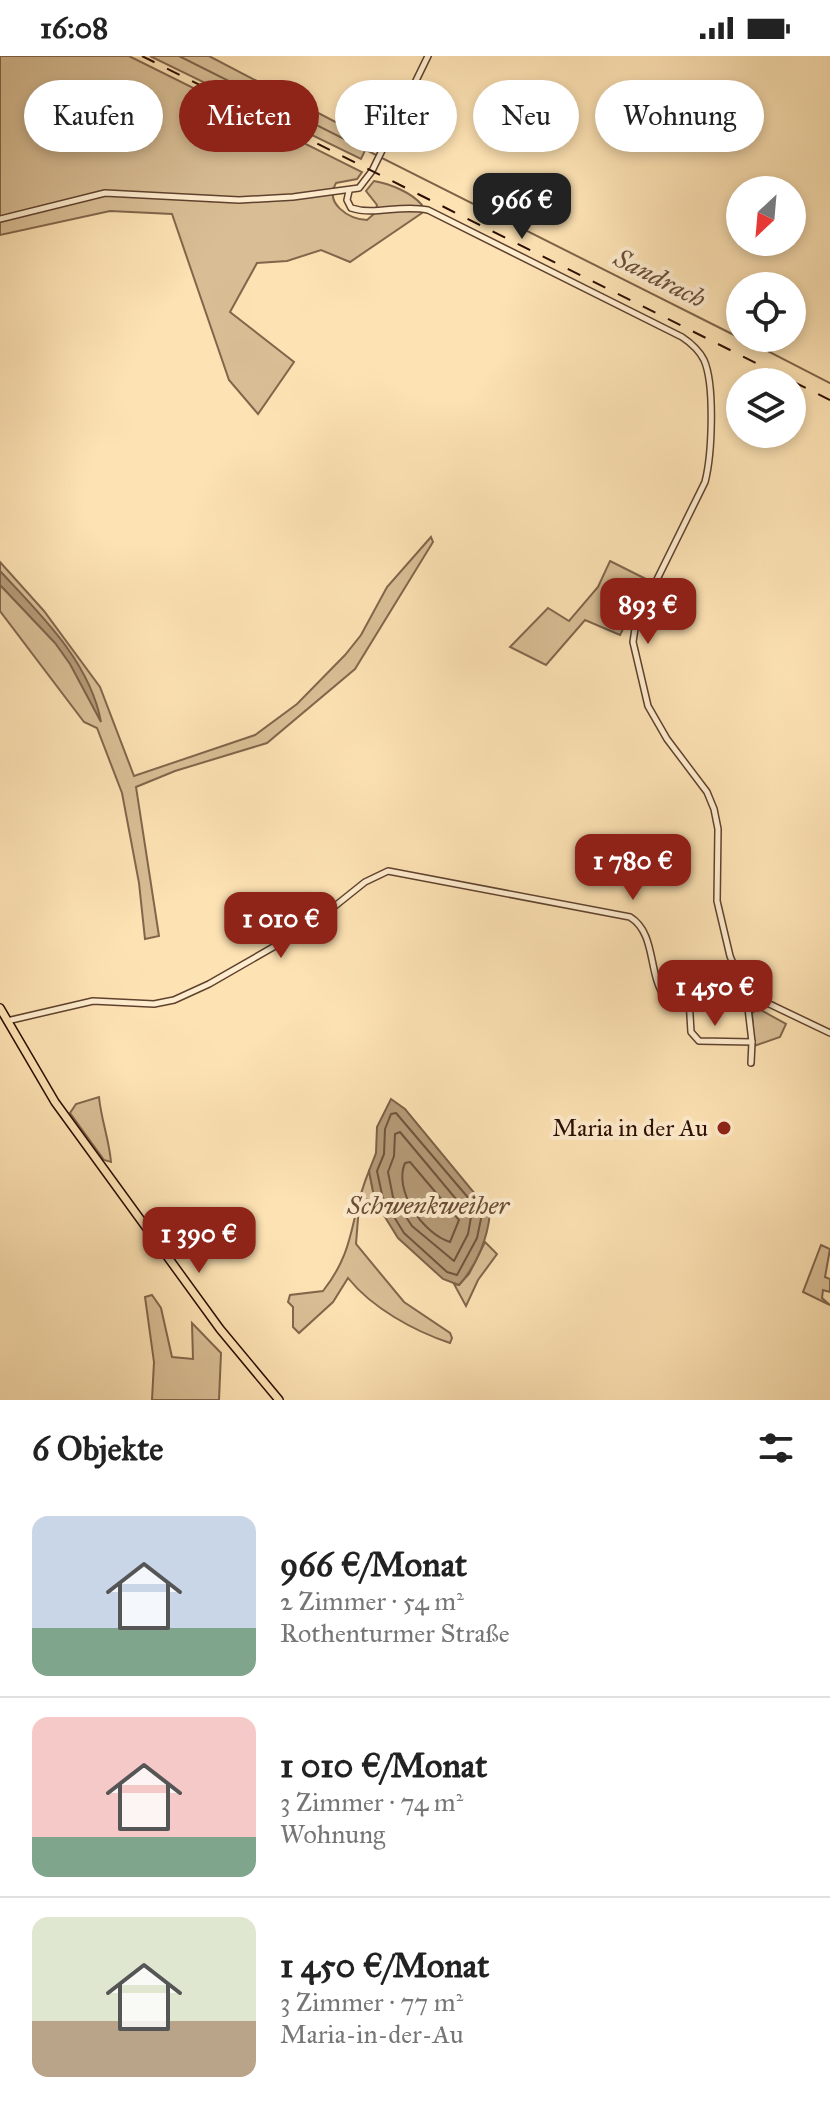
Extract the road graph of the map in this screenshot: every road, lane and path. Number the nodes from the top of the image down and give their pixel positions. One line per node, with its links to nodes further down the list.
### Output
1 (428, 56): 2 (street)
2 (349, 191): 3 (street); 4 (street)
3 (0, 219)
4 (745, 992): 6 (street); 7 (street)
5 (689, 999): 7 (street); 10 (street); 12 (street)
6 (759, 999): 9 (street); 11 (street)
7 (742, 1001): 9 (street)
8 (0, 1008): 10 (main road)
9 (748, 1008): 12 (street)
10 (7, 1021): 14 (main road)
11 (830, 1033)
12 (752, 1042): 13 (street)
13 (751, 1063)
14 (279, 1400)

